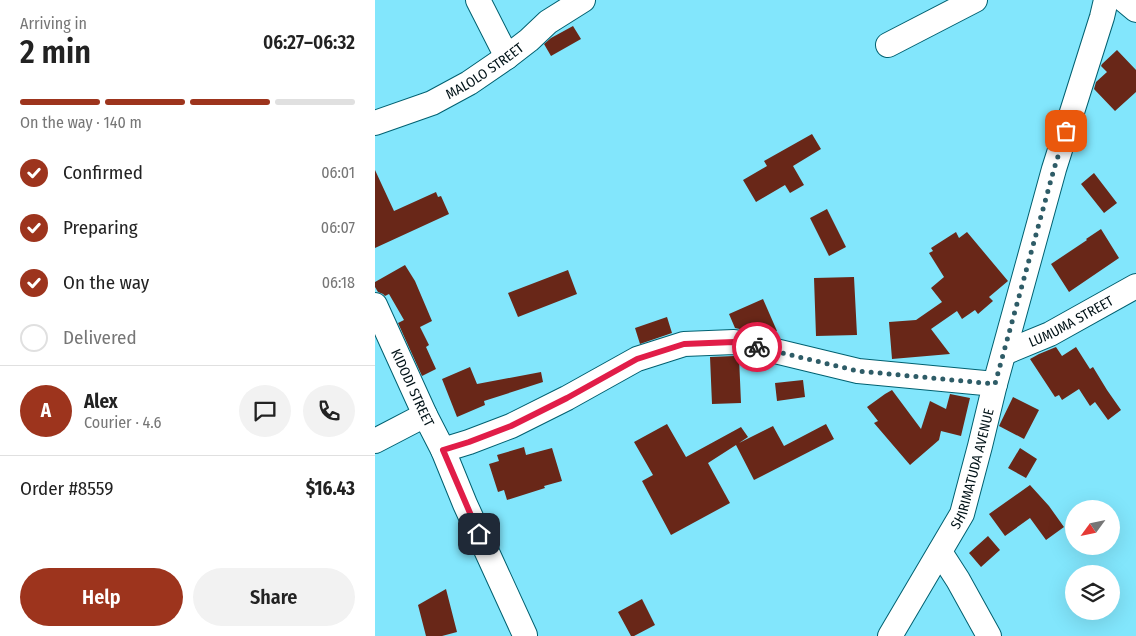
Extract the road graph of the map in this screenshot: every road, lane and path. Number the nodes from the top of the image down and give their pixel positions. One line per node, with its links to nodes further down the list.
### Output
1 (477, 0): 8 (street)
2 (583, 0): 8 (street, MALOLO STREET)
3 (975, 0): 7 (street)
4 (1124, 0): 6 (street)
5 (1101, 6): 12 (street, SHIRIMATUDA AVENUE)
6 (1136, 10)
7 (888, 45)
8 (507, 57): 9 (street, MALOLO STREET)
9 (375, 123)
10 (1136, 286): 12 (street, LUMUMA STREET)
11 (375, 305): 14 (street, KIDODI STREET)
12 (1004, 353): 13 (street, SHIRIMATUDA AVENUE)
13 (995, 384): 16 (street); 17 (street, SHIRIMATUDA AVENUE)
14 (425, 415): 15 (street); 16 (street, KIDODI STREET)
15 (375, 441)
16 (443, 450): 18 (street, KIDODI STREET)
17 (940, 552): 19 (street, SHIRIMATUDA AVENUE); 20 (street)
18 (525, 635)
19 (890, 636)
20 (989, 636)

